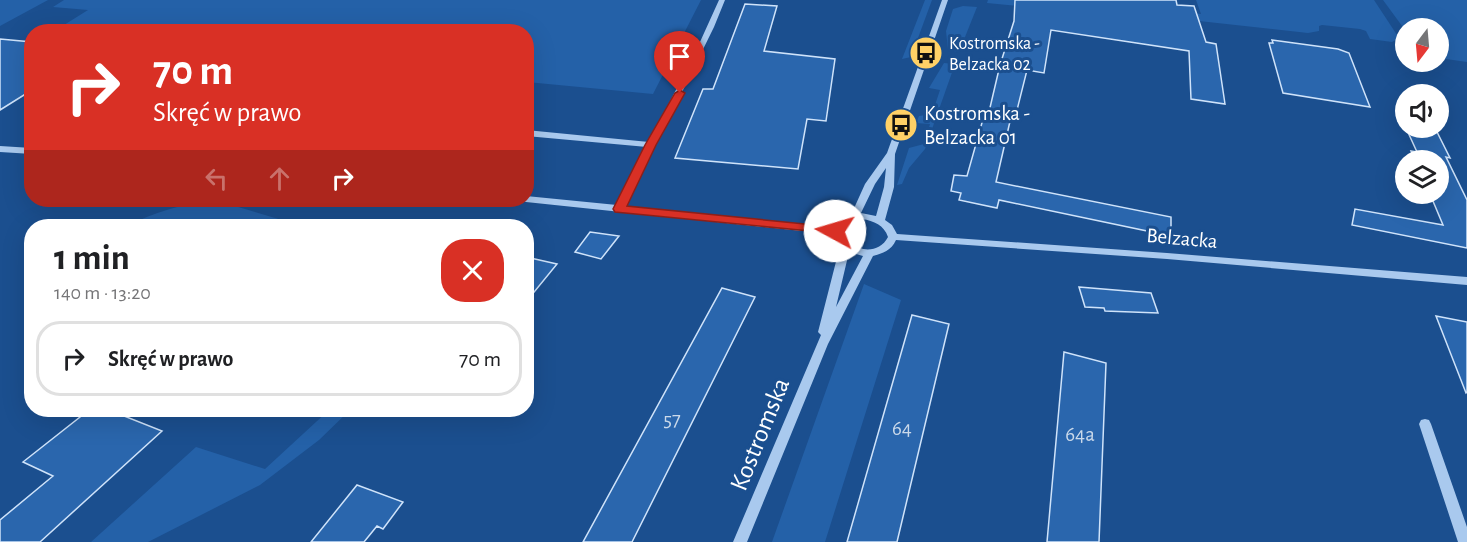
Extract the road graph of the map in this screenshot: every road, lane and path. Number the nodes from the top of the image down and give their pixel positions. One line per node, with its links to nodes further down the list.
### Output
1 (722, 0): 4 (street)
2 (945, 0): 7 (street)
3 (534, 134): 4 (street)
4 (651, 145): 9 (street)
5 (0, 149): 6 (street)
6 (24, 150)
7 (891, 153): 10 (street); 11 (street)
8 (534, 200): 9 (street)
9 (620, 209): 12 (street)
10 (855, 216): 11 (street); 12 (street)
11 (880, 221): 13 (street)
12 (835, 231): 14 (street)
13 (893, 237): 15 (street); 16 (street, Belzacka)
14 (845, 246): 15 (street); 17 (street, Kostromska)
15 (869, 253): 17 (street, Kostromska)
16 (1467, 281)
17 (822, 344): 19 (street, Kostromska)
18 (1425, 423): 20 (street)
19 (740, 542)
20 (1465, 542)

